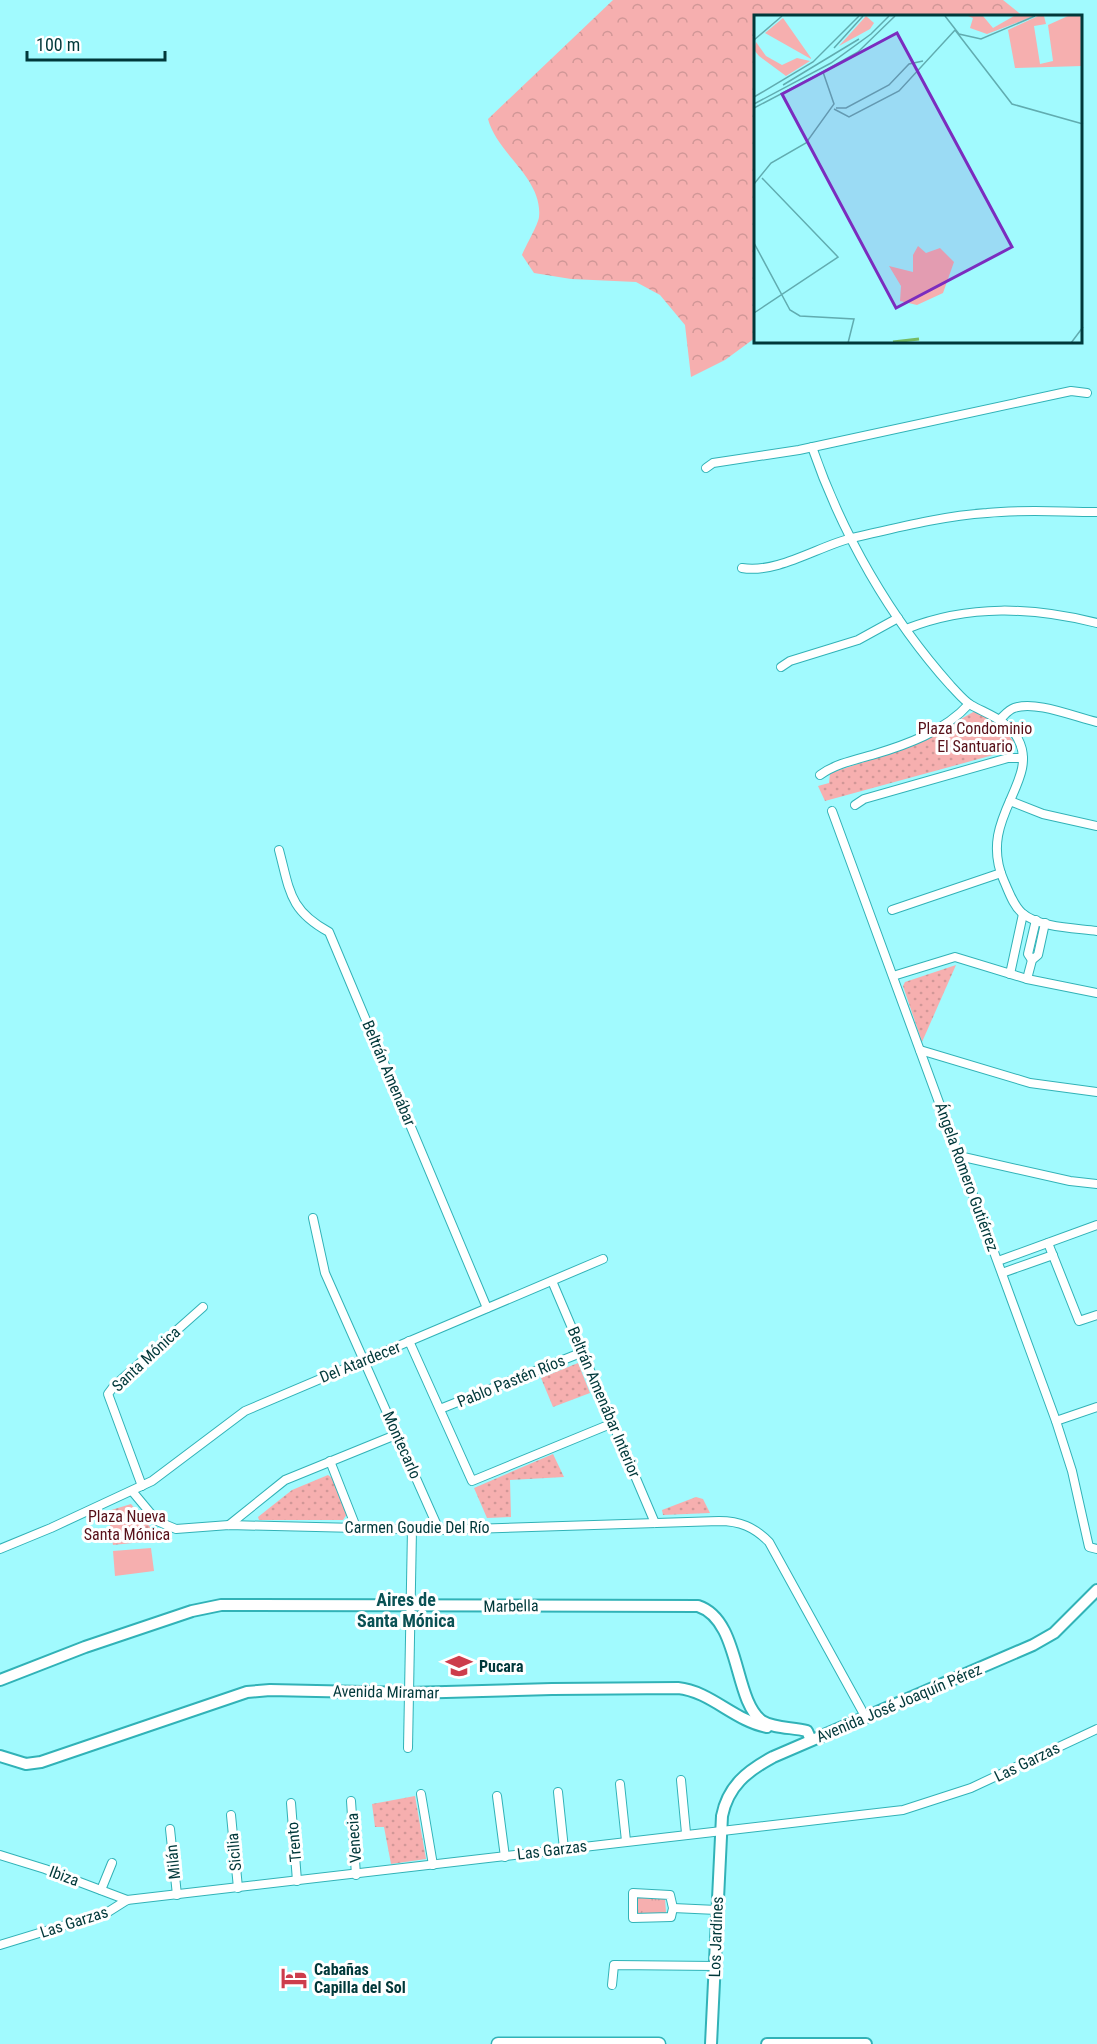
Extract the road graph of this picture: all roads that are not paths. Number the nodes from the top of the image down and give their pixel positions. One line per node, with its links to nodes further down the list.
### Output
1 (1088, 393): 2 (street)
2 (812, 447): 3 (street); 5 (street)
3 (706, 468)
4 (1097, 512): 5 (street)
5 (851, 538): 6 (street); 7 (street)
6 (742, 568)
7 (898, 618): 9 (street); 10 (street)
8 (1097, 623): 9 (street)
9 (906, 629): 11 (street)
10 (781, 667)
11 (969, 704): 12 (street); 15 (street)
12 (999, 720): 13 (street); 14 (street)
13 (1097, 722)
14 (1023, 758): 16 (street); 17 (street)
15 (820, 775)
16 (1010, 801): 19 (street); 21 (street)
17 (855, 806)
18 (832, 811): 29 (street, Ángela Romero Gutiérrez)
19 (1097, 826)
20 (279, 850): 45 (street, Beltrán Amenábar)
21 (1000, 873): 22 (street); 23 (street)
22 (892, 910)
23 (1023, 914): 24 (street); 28 (street)
24 (1036, 920): 25 (street); 27 (street)
25 (1045, 922): 26 (street); 27 (street)
26 (1097, 931)
27 (1032, 960): 30 (street)
28 (1010, 974): 29 (street); 30 (street)
29 (893, 976): 32 (street, Ángela Romero Gutiérrez)
30 (1027, 979): 31 (street)
31 (1097, 993)
32 (920, 1050): 33 (street); 34 (street, Ángela Romero Gutiérrez)
33 (1097, 1092)
34 (959, 1156): 35 (street); 41 (street, Ángela Romero Gutiérrez)
35 (1097, 1184)
36 (313, 1218): 49 (street, Montecarlo)
37 (1097, 1225): 38 (street)
38 (1048, 1243): 39 (street); 41 (street)
39 (1053, 1256): 42 (street); 46 (street)
40 (603, 1259): 43 (street, Del Atardecer)
41 (998, 1261): 42 (street, Ángela Romero Gutiérrez)
42 (1002, 1273): 52 (street, Ángela Romero Gutiérrez)
43 (552, 1281): 45 (street, Del Atardecer); 48 (street, Beltrán Amenábar Interior)
44 (203, 1307): 56 (street, Santa Mónica)
45 (487, 1308): 47 (street, Del Atardecer)
46 (1097, 1316)
47 (409, 1341): 49 (street, Del Atardecer); 51 (street)
48 (583, 1352): 51 (street, Pablo Pastén Ríos); 53 (street, Beltrán Amenábar Interior)
49 (365, 1360): 54 (street, Montecarlo); 56 (street, Del Atardecer)
50 (1097, 1407): 52 (street)
51 (440, 1409): 53 (street)
52 (1056, 1421): 63 (street, Ángela Romero Gutiérrez)
53 (613, 1423): 58 (street, Beltrán Amenábar Interior)
54 (398, 1434): 55 (street); 62 (street, Montecarlo)
55 (330, 1461): 59 (street); 60 (street)
56 (142, 1486): 57 (street, Del Atardecer)
57 (132, 1491): 59 (street, Carmen Goudie Del Río); 64 (street)
58 (655, 1523): 62 (street, Carmen Goudie Del Río); 69 (street, Carmen Goudie Del Río)
59 (229, 1525): 60 (street, Carmen Goudie Del Río)
60 (356, 1527): 61 (street, Carmen Goudie Del Río)
61 (412, 1529): 62 (street, Carmen Goudie Del Río); 66 (street)
62 (440, 1530)
63 (1093, 1548)
64 (0, 1549)
65 (1097, 1590): 69 (street, Avenida José Joaquín Pérez)
66 (410, 1607): 67 (street, Marbella); 68 (street); 70 (street, Marbella)
67 (0, 1680)
68 (409, 1693): 70 (street, Avenida Miramar); 73 (street); 74 (street, Avenida Miramar)
69 (865, 1716): 72 (street, Avenida José Joaquín Pérez)
70 (776, 1726): 72 (street, Marbella)
71 (1097, 1729): 84 (street, Las Garzas)
72 (811, 1740): 84 (street, Avenida José Joaquín Pérez)
73 (408, 1748)
74 (0, 1756)
75 (681, 1780): 85 (street)
76 (620, 1784): 86 (street)
77 (558, 1792): 87 (street)
78 (421, 1794): 91 (street)
79 (497, 1796): 89 (street)
80 (351, 1801): 92 (street, Venecia)
81 (291, 1803): 93 (street, Trento)
82 (231, 1815): 94 (street, Sicilia)
83 (170, 1829): 96 (street, Milán)
84 (721, 1829): 85 (street, Las Garzas); 99 (street, Los Jardines)
85 (686, 1833): 86 (street, Las Garzas)
86 (626, 1841): 87 (street, Las Garzas)
87 (564, 1849): 89 (street, Las Garzas)
88 (0, 1855): 95 (street, Ibiza)
89 (506, 1857): 91 (street, Las Garzas)
90 (112, 1863): 95 (street)
91 (433, 1865): 92 (street, Las Garzas)
92 (356, 1875): 93 (street, Las Garzas)
93 (297, 1881): 94 (street, Las Garzas)
94 (238, 1888): 96 (street, Las Garzas)
95 (101, 1890): 97 (street, Ibiza)
96 (177, 1895): 97 (street, Las Garzas)
97 (127, 1900): 100 (street, Las Garzas)
98 (673, 1908): 98 (street); 99 (street)
99 (717, 1910): 101 (street, Los Jardines)
100 (0, 1945)
101 (715, 1966): 102 (street); 105 (street, Los Jardines)
102 (612, 1985)
103 (498, 2044): 104 (main road)
104 (659, 2044)
105 (711, 2044)
106 (767, 2044): 107 (street)
107 (866, 2044)

